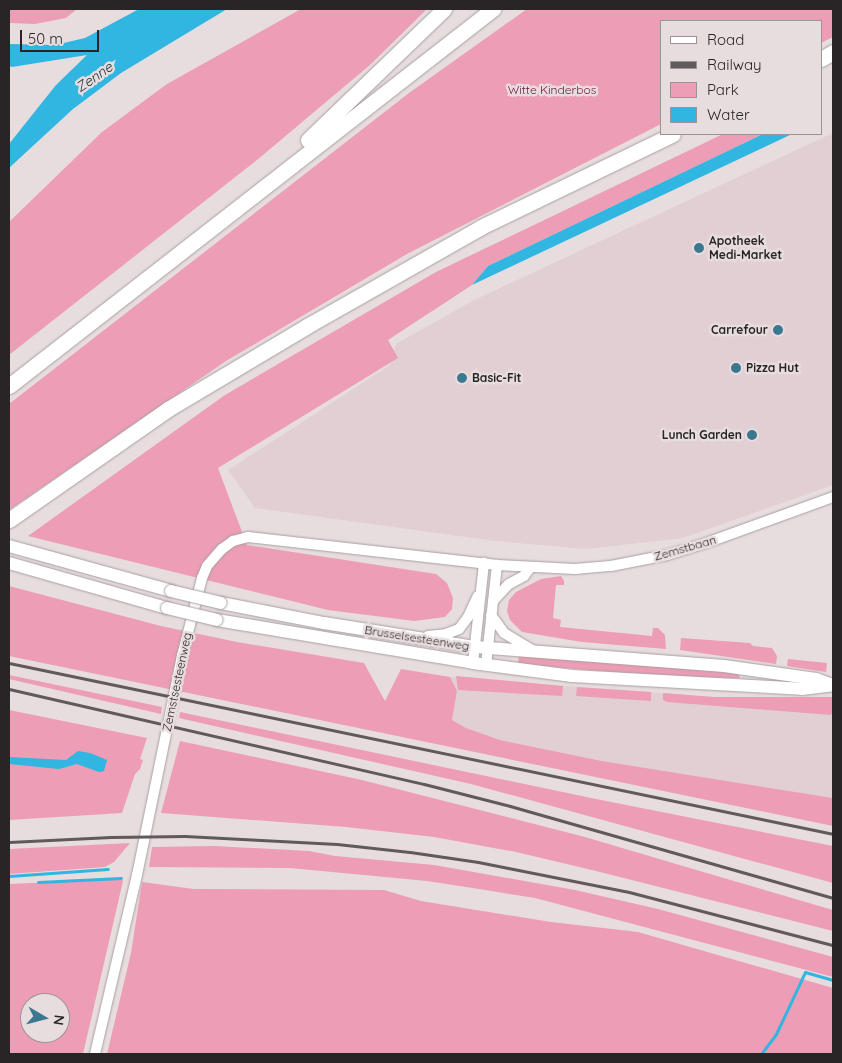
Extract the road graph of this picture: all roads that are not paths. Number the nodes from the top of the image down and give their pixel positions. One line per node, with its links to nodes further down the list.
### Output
1 (444, 9): 6 (highway)
2 (493, 9): 6 (highway)
3 (833, 52): 4 (highway)
4 (822, 58)
5 (671, 135): 9 (highway)
6 (242, 203): 7 (highway)
7 (9, 386)
8 (833, 497): 15 (street, Zemstbaan)
9 (9, 520)
10 (9, 546): 19 (main road, Brusselsesteenweg, bridge)
11 (456, 560): 13 (street, Zemstbaan); 24 (street, Zemstsesteenweg)
12 (9, 563): 22 (main road, Brusselsesteenweg, bridge)
13 (484, 563): 14 (street, Zemstbaan); 16 (street)
14 (497, 565): 15 (street, Zemstbaan); 17 (street)
15 (530, 568): 17 (street)
16 (481, 591): 19 (street); 20 (street)
17 (492, 602): 18 (street)
18 (491, 616): 20 (street); 21 (street)
19 (416, 637): 20 (main road, Brusselsesteenweg)
20 (481, 647): 21 (main road, Brusselsesteenweg); 22 (street)
21 (532, 650): 23 (main road, Brusselsesteenweg)
22 (479, 664): 23 (main road, Brusselsesteenweg)
23 (833, 685)
24 (95, 1054)

